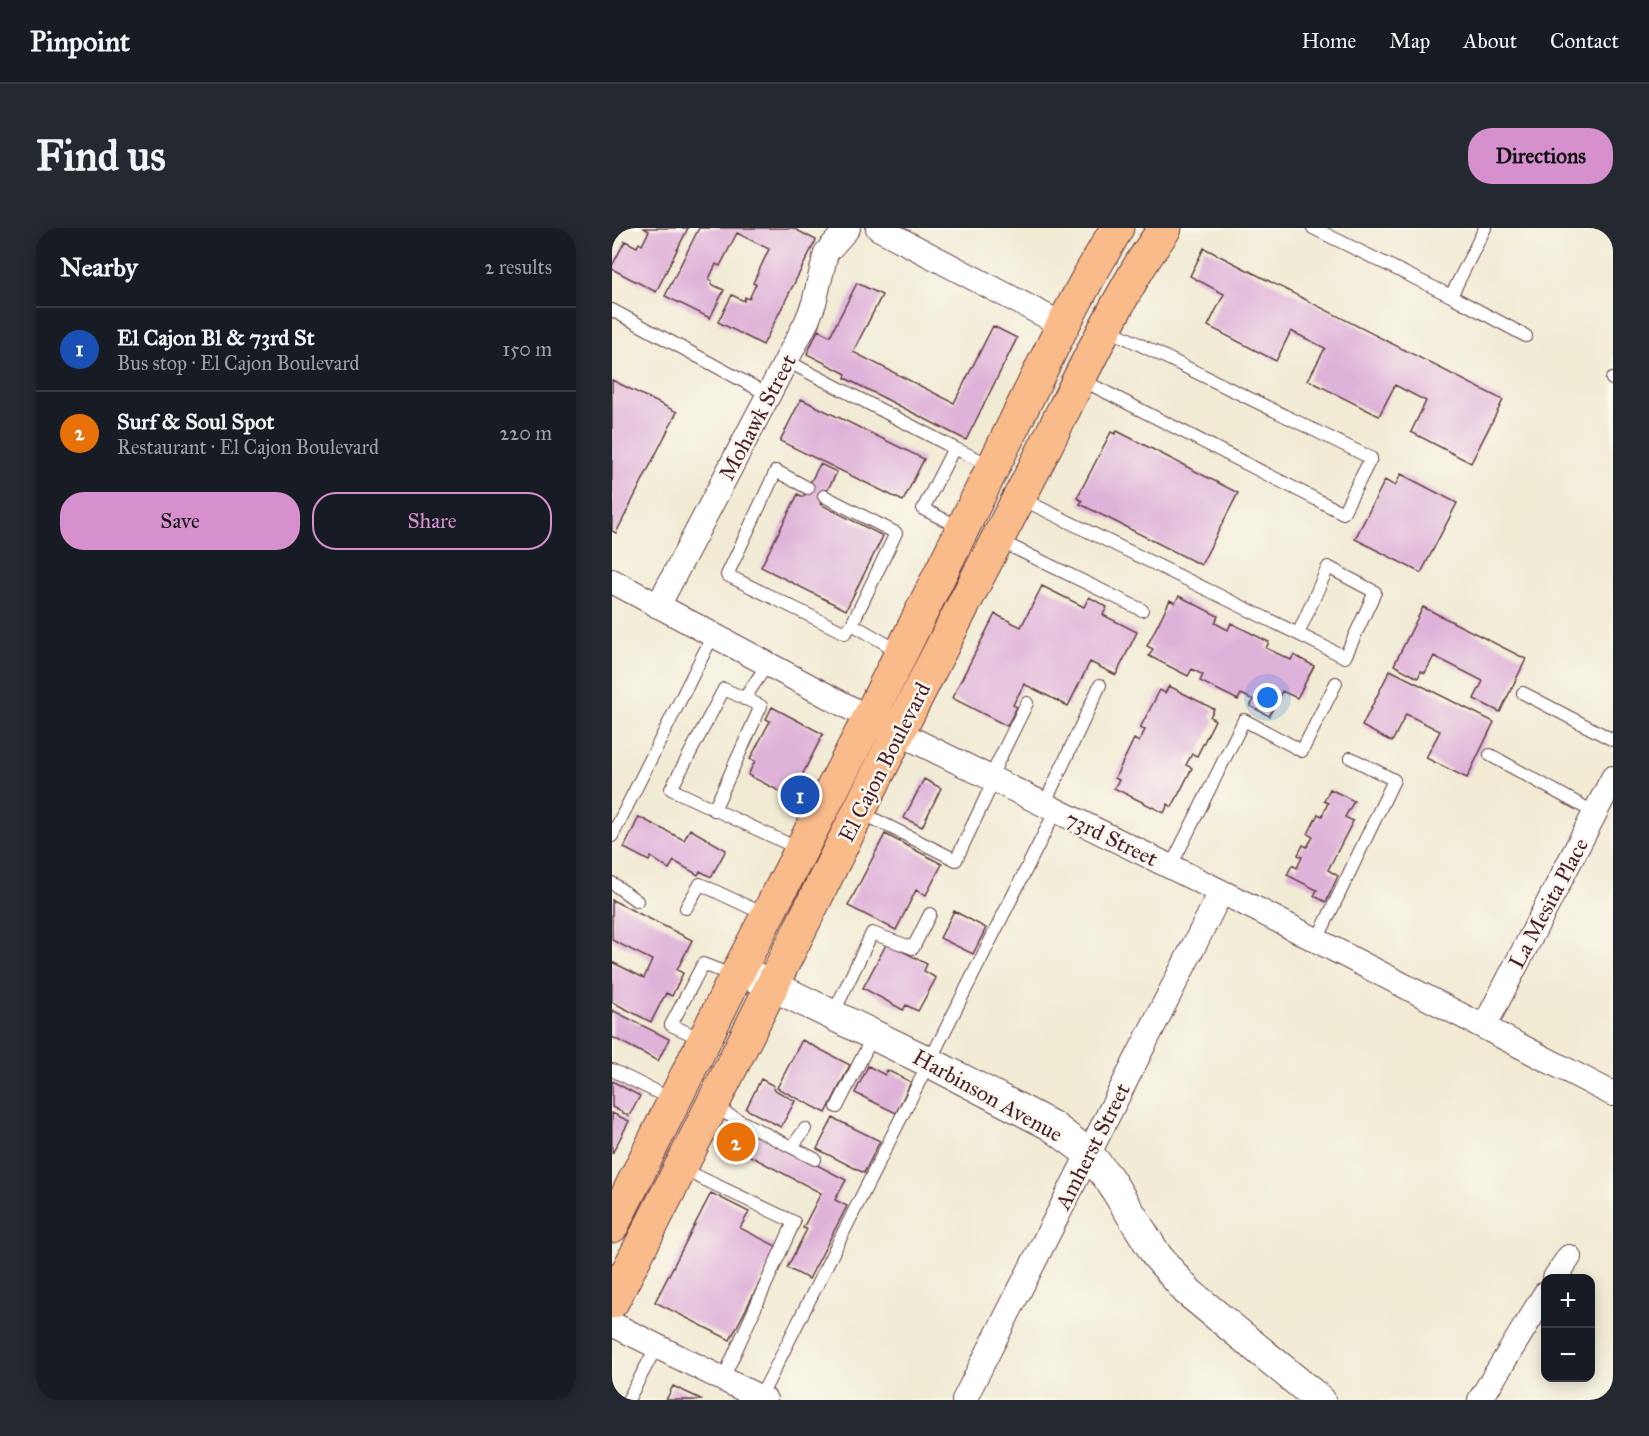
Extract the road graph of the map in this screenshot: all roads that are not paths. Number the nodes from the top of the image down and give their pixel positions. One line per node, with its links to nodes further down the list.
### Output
1 (848, 228): 12 (street, Mohawk Street)
2 (878, 228): 9 (street)
3 (1165, 228): 10 (main road, El Cajon Boulevard)
4 (1313, 228): 7 (lane)
5 (1485, 228): 7 (lane)
6 (1113, 229): 9 (main road, El Cajon Boulevard)
7 (1451, 296): 11 (lane)
8 (612, 310): 14 (lane)
9 (1063, 325): 16 (main road, El Cajon Boulevard)
10 (1105, 327): 13 (main road, El Cajon Boulevard); 13 (lane)
11 (1526, 336)
12 (787, 361): 14 (street, Mohawk Street); 15 (lane)
13 (1079, 378): 19 (main road, El Cajon Boulevard)
14 (769, 395): 23 (street, Mohawk Street)
15 (954, 448): 16 (lane); 20 (lane)
16 (993, 467): 20 (main road, El Cajon Boulevard)
17 (808, 488): 25 (lane)
18 (824, 496): 25 (lane)
19 (1019, 498): 21 (main road, El Cajon Boulevard); 26 (lane)
20 (963, 529): 28 (main road, El Cajon Boulevard)
21 (996, 540): 24 (lane); 36 (main road, El Cajon Boulevard)
22 (612, 581): 23 (street, 73rd Street)
23 (658, 606): 27 (street, 73rd Street)
24 (1142, 610)
25 (852, 624): 28 (lane)
26 (1298, 634): 26 (lane)
27 (713, 635): 29 (street, 73rd Street); 46 (lane)
28 (901, 653): 35 (main road, El Cajon Boulevard)
29 (767, 665): 33 (lane); 35 (street, 73rd Street)
30 (1336, 683): 48 (lane)
31 (1100, 685): 42 (lane)
32 (1523, 693): 37 (lane)
33 (744, 699): 43 (lane); 43 (lane)
34 (1027, 703): 41 (lane)
35 (869, 718): 36 (street, 73rd Street); 47 (main road, El Cajon Boulevard)
36 (898, 733): 41 (street, 73rd Street); 44 (main road, El Cajon Boulevard)
37 (1613, 740)
38 (1490, 755): 45 (lane)
39 (1351, 758): 55 (lane)
40 (1613, 778): 45 (street, La Mesita Place)
41 (992, 779): 42 (street, 73rd Street); 44 (lane)
42 (1050, 808): 48 (street, 73rd Street); 61 (lane)
43 (714, 810): 47 (lane)
44 (859, 812): 57 (main road, El Cajon Boulevard)
45 (1595, 813): 59 (street, La Mesita Place)
46 (612, 836)
47 (801, 850): 54 (main road, El Cajon Boulevard)
48 (1171, 866): 50 (street, 73rd Street)
49 (612, 883): 51 (lane)
50 (1221, 892): 55 (street, 73rd Street); 69 (street, Amherst Street)
51 (637, 901)
52 (686, 908): 54 (lane)
53 (930, 914): 58 (lane)
54 (768, 916): 56 (main road, El Cajon Boulevard)
55 (1317, 940): 59 (street, 73rd Street)
56 (738, 973): 57 (street, Harbinson Avenue); 64 (main road, El Cajon Boulevard)
57 (772, 985): 58 (street, Harbinson Avenue); 65 (main road, El Cajon Boulevard)
58 (833, 1014): 60 (street, Harbinson Avenue)
59 (1484, 1027): 63 (street, 73rd Street)
60 (874, 1035): 61 (street, Harbinson Avenue); 66 (lane)
61 (929, 1062): 69 (street, Harbinson Avenue); 80 (lane)
62 (612, 1070): 64 (lane)
63 (1613, 1094)
64 (675, 1101): 72 (main road, El Cajon Boulevard)
65 (712, 1106): 68 (lane); 71 (main road, El Cajon Boulevard)
66 (837, 1107)
67 (806, 1129): 68 (lane)
68 (792, 1147): 70 (lane)
69 (1088, 1154): 81 (street, Harbinson Avenue); 83 (street, Amherst Street)
70 (815, 1159)
71 (681, 1168): 76 (main road, El Cajon Boulevard); 79 (lane)
72 (612, 1226)
73 (1569, 1257): 74 (street)
74 (1558, 1274)
75 (1541, 1301): 84 (street)
76 (612, 1302)
77 (612, 1324): 78 (street)
78 (657, 1346): 79 (street); 82 (lane)
79 (723, 1379): 80 (street)
80 (761, 1399)
81 (1318, 1399)
82 (628, 1400)
83 (963, 1400)
84 (1480, 1400)

